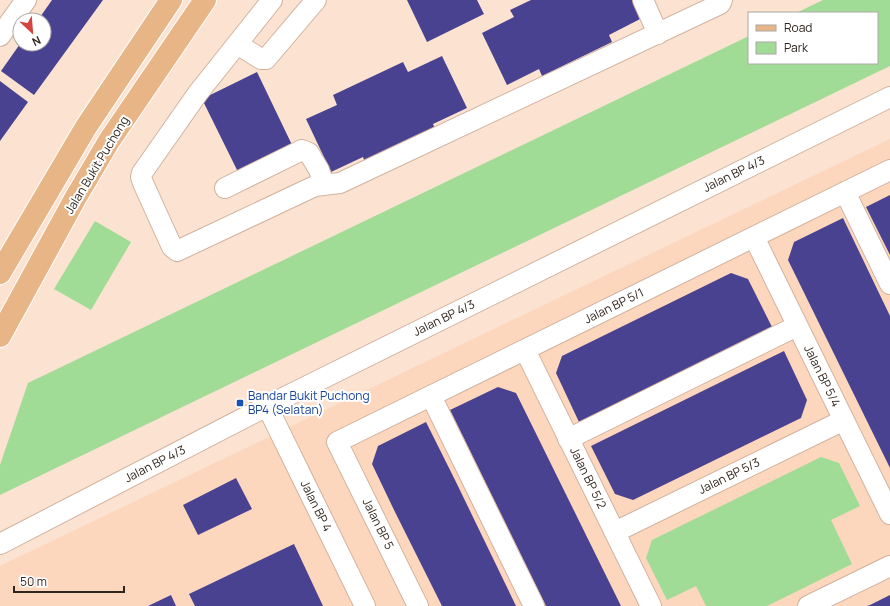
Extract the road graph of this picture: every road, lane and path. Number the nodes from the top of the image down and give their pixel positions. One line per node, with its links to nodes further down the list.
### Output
1 (26, 0): 9 (street)
2 (171, 0): 17 (main road)
3 (205, 0): 20 (main road, Jalan Bukit Puchong)
4 (272, 0): 10 (street)
5 (316, 0): 10 (street)
6 (643, 0): 8 (street)
7 (722, 0): 8 (street)
8 (658, 34): 13 (street)
9 (0, 36)
10 (237, 44): 13 (street)
11 (890, 97): 23 (street, Jalan BP 4/3)
12 (890, 170): 15 (street, Jalan BP 5/1)
13 (324, 184): 14 (street)
14 (224, 188)
15 (845, 192): 16 (street, Jalan BP 5/1); 18 (street)
16 (754, 237): 19 (street, Jalan BP 5/4); 21 (street, Jalan BP 5/1)
17 (0, 273)
18 (890, 284)
19 (798, 326): 24 (street, Jalan BP 5/4); 25 (street)
20 (0, 336)
21 (525, 350): 22 (street, Jalan BP 5/1); 25 (street, Jalan BP 5/2)
22 (431, 396): 26 (street, Jalan BP 5/1); 33 (street)
23 (267, 406): 29 (street, Jalan BP 4/3); 31 (street, Jalan BP 4)
24 (844, 420): 27 (street, Jalan BP 5/4); 28 (street, Jalan BP 5/3)
25 (568, 439): 28 (street, Jalan BP 5/2)
26 (337, 442): 32 (street, Jalan BP 5)
27 (890, 514)
28 (614, 532): 34 (street, Jalan BP 5/2)
29 (0, 544)
30 (890, 566): 35 (street)
31 (365, 606)
32 (418, 606)
33 (534, 606)
34 (650, 606)
35 (808, 606)

